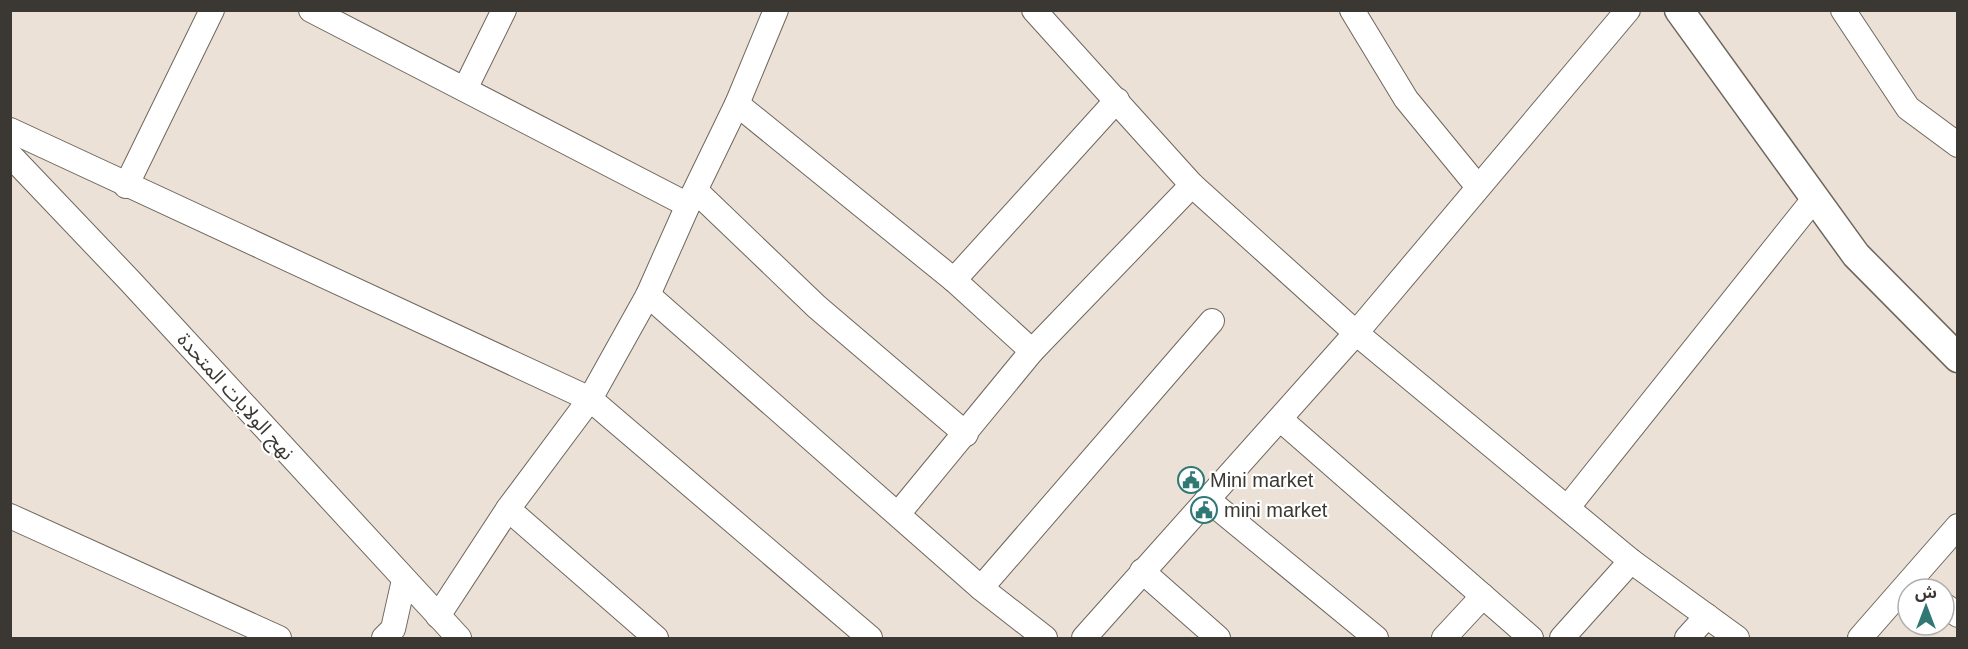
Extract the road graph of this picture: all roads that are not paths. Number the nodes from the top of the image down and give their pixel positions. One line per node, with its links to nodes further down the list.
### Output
1 (212, 10): 17 (street)
2 (311, 10): 10 (street)
3 (504, 10): 10 (street)
4 (776, 10): 12 (street)
5 (1034, 10): 11 (street)
6 (1352, 10): 18 (street)
7 (1628, 10): 18 (street)
8 (1679, 10): 20 (street)
9 (1843, 10): 14 (street)
10 (465, 89): 19 (street)
11 (1117, 100): 16 (street); 21 (street)
12 (737, 104): 19 (street); 21 (street)
13 (10, 130): 17 (street)
14 (1958, 145)
15 (10, 155): 39 (street, نهج الولايات المتحدة)
16 (1192, 185): 24 (street); 25 (street)
17 (126, 186): 27 (street)
18 (1478, 187): 24 (street)
19 (692, 199): 22 (street); 29 (street)
20 (1814, 199): 26 (street); 31 (street)
21 (954, 280): 25 (street)
22 (648, 296): 27 (street); 33 (street)
23 (1212, 321): 40 (street)
24 (1356, 333): 28 (street); 31 (street)
25 (1032, 351): 29 (street)
26 (1958, 358)
27 (590, 399): 32 (street); 49 (street)
28 (1280, 419): 30 (street); 41 (street)
29 (966, 434): 33 (street)
30 (1207, 499): 37 (street); 53 (street)
31 (1568, 507): 36 (street)
32 (508, 509): 43 (street); 48 (street)
33 (898, 514): 40 (street)
34 (10, 516): 45 (street)
35 (1958, 526): 38 (street)
36 (1631, 561): 44 (street); 56 (street)
37 (1142, 571): 51 (street); 52 (street)
38 (1922, 577)
39 (404, 580): 43 (street, نهج الولايات المتحدة); 46 (street)
40 (981, 588): 50 (street)
41 (1483, 596): 54 (street); 55 (street)
42 (1896, 604): 59 (street)
43 (438, 616): 47 (street, نهج الولايات المتحدة)
44 (1707, 616): 57 (street); 58 (street)
45 (279, 639)
46 (384, 639)
47 (459, 639)
48 (656, 639)
49 (870, 639)
50 (1045, 639)
51 (1084, 639)
52 (1218, 639)
53 (1376, 639)
54 (1444, 639)
55 (1531, 639)
56 (1562, 639)
57 (1687, 639)
58 (1737, 639)
59 (1860, 639)

